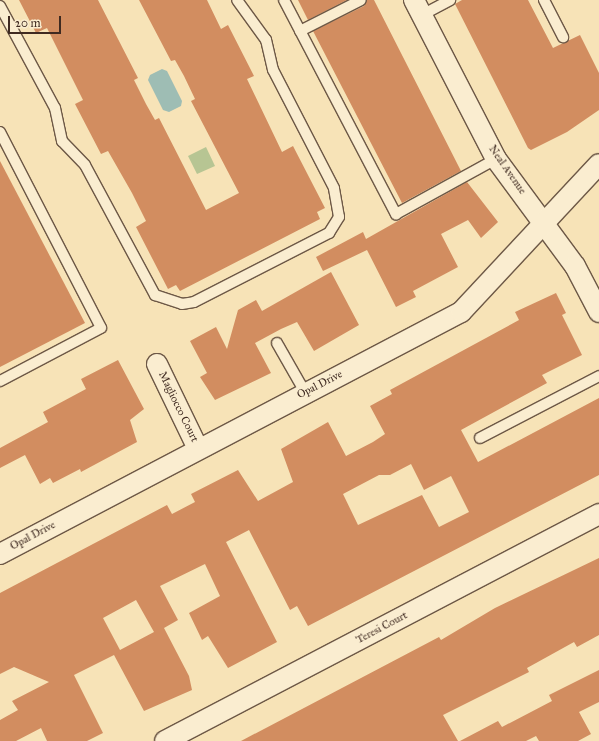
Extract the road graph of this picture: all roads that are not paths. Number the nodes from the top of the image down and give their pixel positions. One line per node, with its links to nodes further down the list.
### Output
1 (237, 0): 6 (lane)
2 (284, 0): 8 (lane)
3 (361, 0): 8 (lane)
4 (450, 0): 7 (lane)
5 (544, 0): 9 (lane)
6 (0, 6)
7 (418, 8): 11 (street, Neal Avenue)
8 (300, 31): 11 (lane)
9 (563, 37)
10 (0, 132): 18 (lane)
11 (496, 159): 13 (street, Neal Avenue)
12 (599, 164): 13 (street, Opal Drive)
13 (544, 222): 14 (street, Neal Avenue); 19 (street, Opal Drive)
14 (599, 312)
15 (277, 343): 19 (lane)
16 (157, 364): 21 (street, Magliocco Court)
17 (599, 376): 20 (lane)
18 (0, 380)
19 (305, 392): 21 (street, Opal Drive)
20 (480, 438)
21 (198, 449): 23 (street, Opal Drive)
22 (599, 514): 24 (street, Teresi Court)
23 (0, 554)
24 (165, 741)

